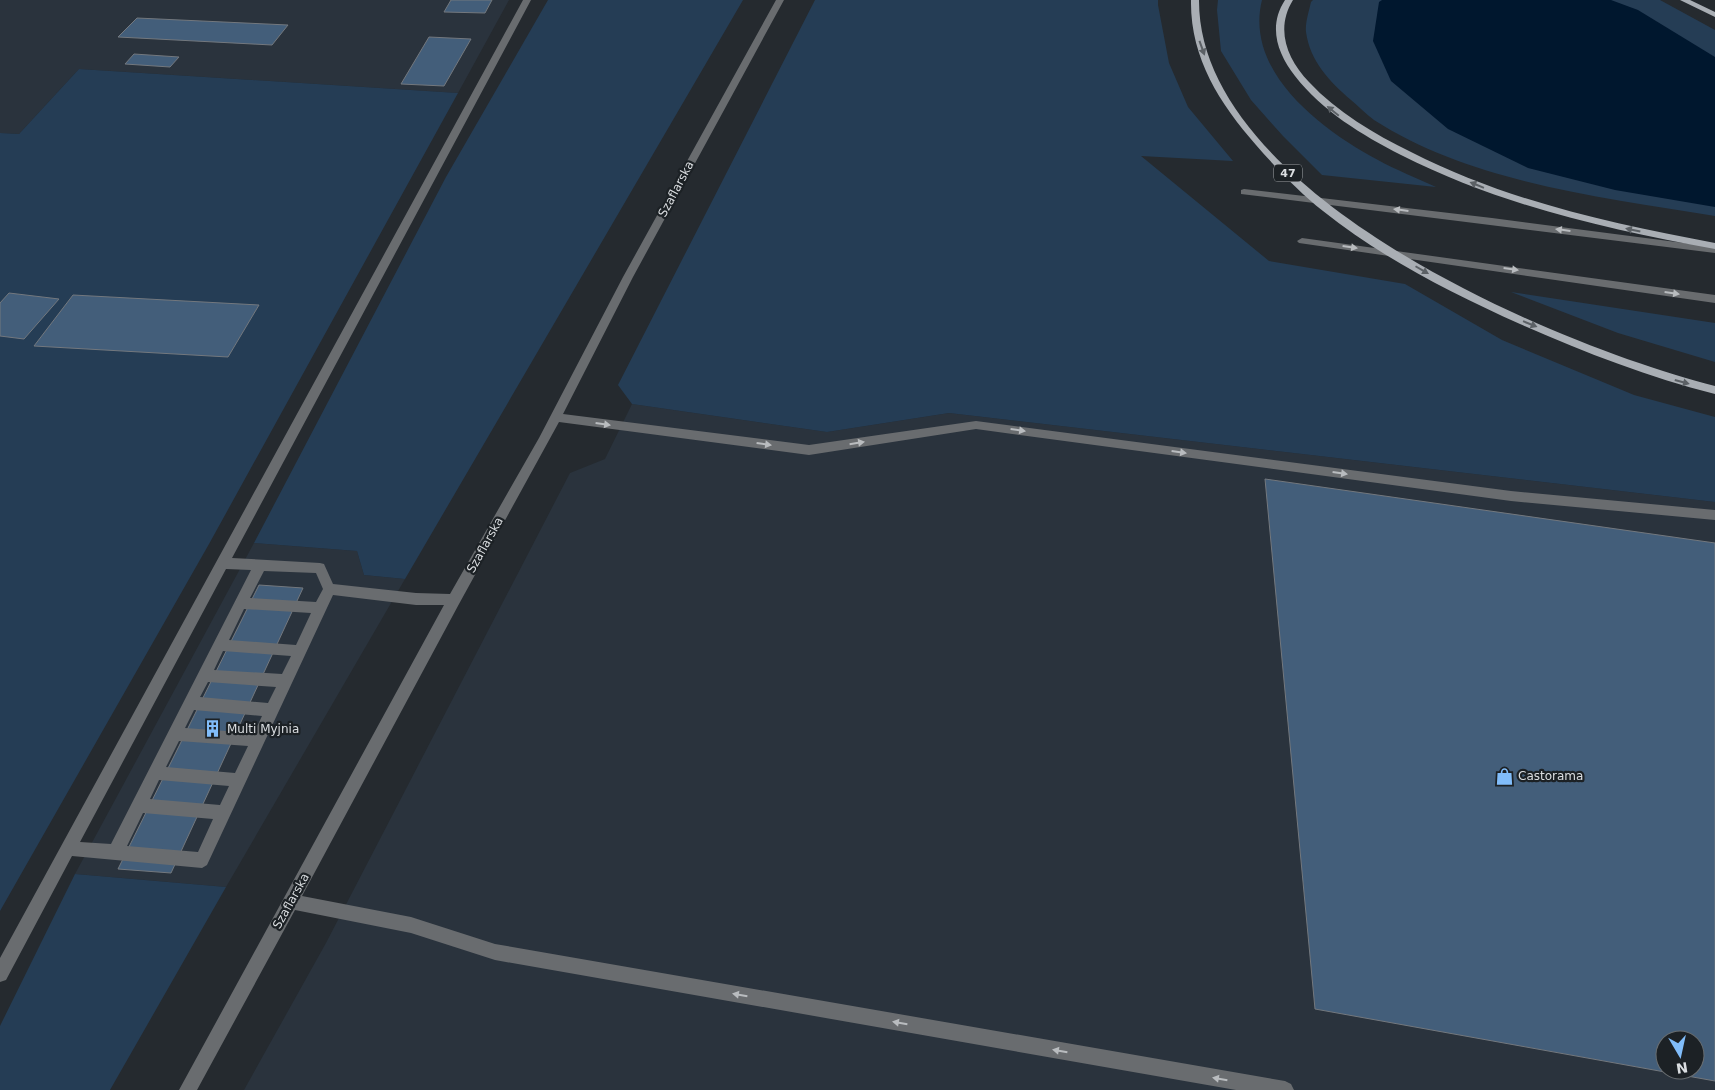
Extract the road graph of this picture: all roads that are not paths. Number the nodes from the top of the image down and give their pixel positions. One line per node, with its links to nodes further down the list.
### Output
1 (527, 0): 15 (street)
2 (780, 0): 13 (street, Szaflarska)
3 (1195, 0): 12 (main road, 47, one-way to 12)
4 (1684, 0): 6 (main road)
5 (1287, 1): 9 (main road, one-way to 5)
6 (1715, 15)
7 (1244, 192): 10 (street, one-way to 7)
8 (1302, 241): 11 (street, one-way to 11)
9 (1715, 246)
10 (1715, 250)
11 (1715, 299)
12 (1715, 390)
13 (555, 416): 14 (street, one-way to 14); 18 (street, Szaflarska)
14 (1715, 516)
15 (222, 563): 16 (street); 33 (street)
16 (260, 565): 17 (street); 19 (street)
17 (329, 589): 18 (street); 20 (street)
18 (454, 600): 35 (street, Szaflarska)
19 (240, 603): 20 (street); 21 (street)
20 (320, 608): 22 (street)
21 (220, 644): 22 (street); 23 (street)
22 (300, 651): 24 (street)
23 (204, 675): 24 (street); 25 (street)
24 (286, 681): 26 (street)
25 (190, 703): 26 (street); 27 (street)
26 (272, 710): 28 (street)
27 (175, 734): 28 (street); 29 (street)
28 (258, 740): 30 (street)
29 (155, 773): 30 (street); 31 (street)
30 (239, 780): 32 (street)
31 (138, 805): 32 (street); 34 (street)
32 (224, 812): 34 (street)
33 (68, 848): 34 (street); 36 (street)
34 (114, 853)
35 (291, 902): 37 (street, Szaflarska); 38 (street, one-way to 35)
36 (0, 974)
37 (188, 1090)
38 (1285, 1090)

